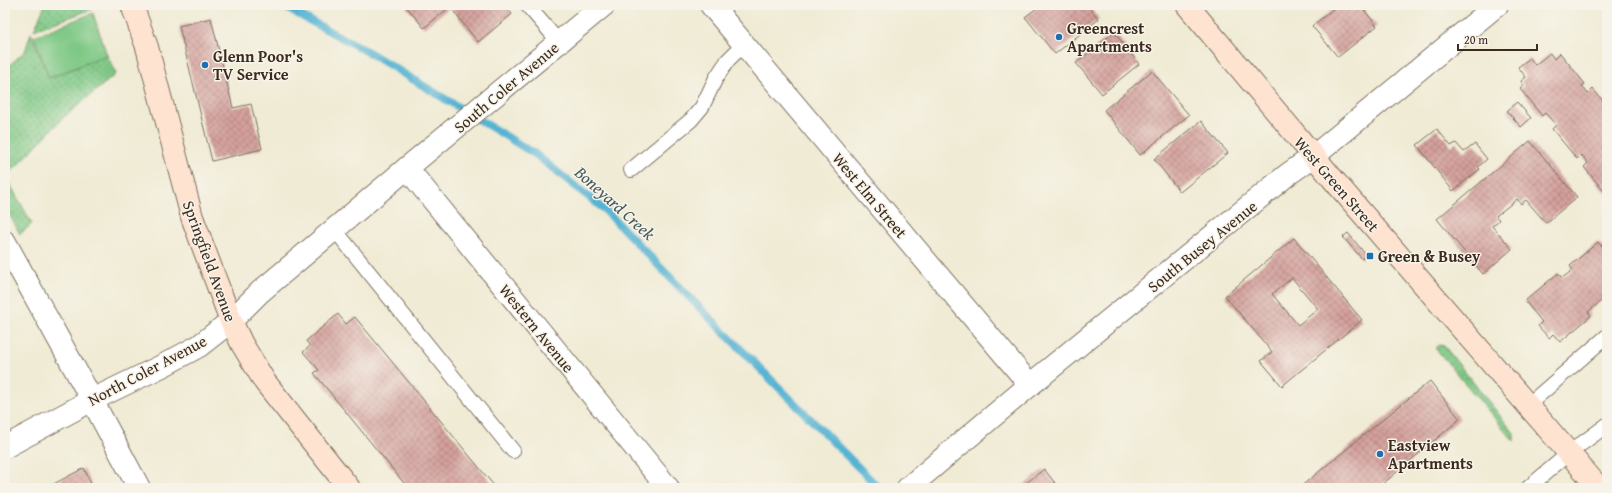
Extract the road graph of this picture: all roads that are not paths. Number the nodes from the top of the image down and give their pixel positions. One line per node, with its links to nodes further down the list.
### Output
1 (132, 5): 14 (street, Springfield Avenue)
2 (527, 5): 7 (lane)
3 (604, 5): 7 (street, South Coler Avenue)
4 (710, 5): 8 (street, West Elm Street)
5 (1187, 5): 9 (street, West Green Street)
6 (1497, 5): 9 (street, South Busey Avenue)
7 (559, 42): 10 (street, South Coler Avenue)
8 (744, 44): 11 (lane); 16 (street, West Elm Street)
9 (1314, 156): 16 (street, South Busey Avenue); 18 (street, West Green Street)
10 (407, 168): 12 (street, North Coler Avenue); 25 (street, Western Avenue)
11 (631, 170)
12 (335, 230): 14 (street, North Coler Avenue); 21 (lane)
13 (5, 242): 17 (street)
14 (231, 320): 17 (street, North Coler Avenue); 24 (street, Springfield Avenue)
15 (1607, 336): 18 (lane)
16 (1030, 385): 26 (street, South Busey Avenue)
17 (92, 400): 20 (street, North Coler Avenue); 23 (street)
18 (1528, 405): 22 (street, West Green Street)
19 (1607, 426): 22 (lane)
20 (5, 447)
21 (513, 451)
22 (1569, 454): 27 (lane); 28 (street, West Green Street)
23 (139, 488)
24 (349, 488)
25 (668, 488)
26 (908, 488)
27 (1528, 488)
28 (1599, 488)

